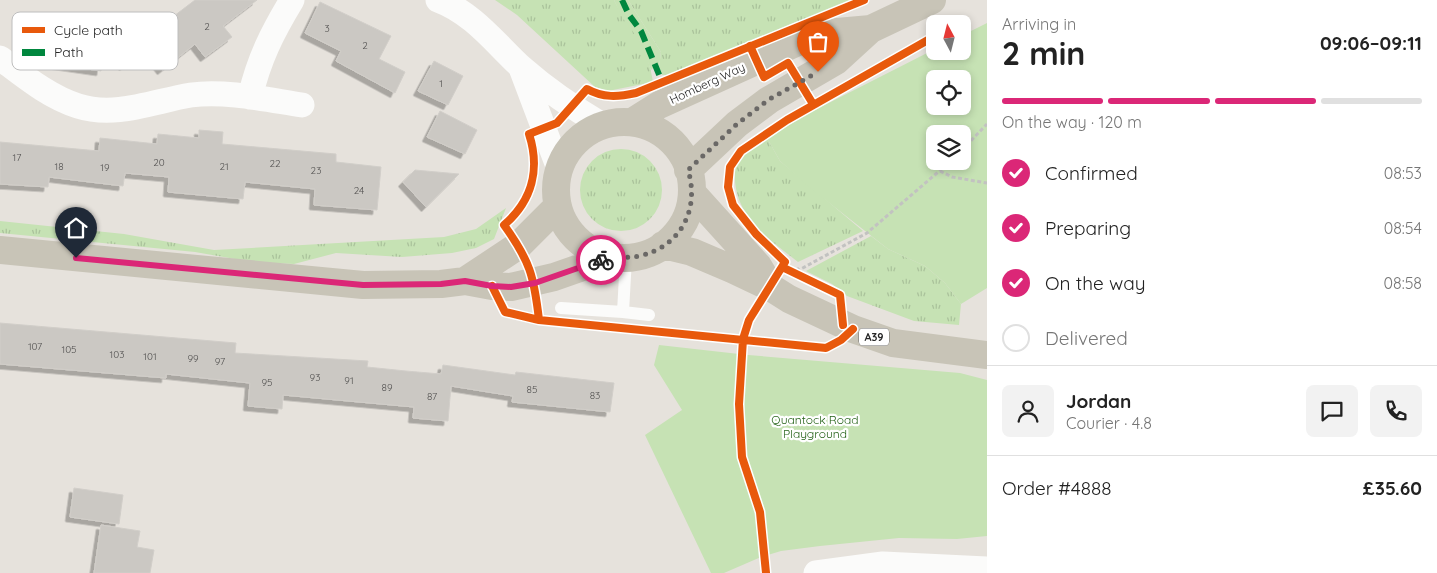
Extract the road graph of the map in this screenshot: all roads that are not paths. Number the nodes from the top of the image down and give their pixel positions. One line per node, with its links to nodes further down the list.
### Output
1 (292, 0): 9 (street)
2 (438, 0): 7 (street)
3 (932, 0): 4 (main road, Homberg Way / A39)
4 (871, 29): 11 (main road, Homberg Way / A39); 14 (main road, Homberg Way / A39)
5 (0, 58): 6 (street)
6 (12, 66)
7 (521, 68): 12 (street); 13 (street)
8 (17, 70): 9 (street)
9 (250, 96): 10 (street)
10 (302, 106)
11 (632, 122): 12 (main road, A39); 14 (main road, A39)
12 (604, 126): 13 (main road, A39)
13 (558, 166): 15 (main road, A39)
14 (691, 182): 16 (main road); 19 (main road, A39)
15 (557, 207): 18 (main road, A39); 20 (main road)
16 (663, 245): 18 (main road); 19 (main road, A39)
17 (0, 250): 20 (main road)
18 (618, 257): 20 (main road); 22 (lane)
19 (779, 272): 24 (main road, A39)
20 (465, 281)
21 (561, 308): 22 (lane)
22 (623, 312): 23 (lane)
23 (649, 315)
24 (987, 355)
25 (987, 569): 26 (street)
26 (816, 573)

